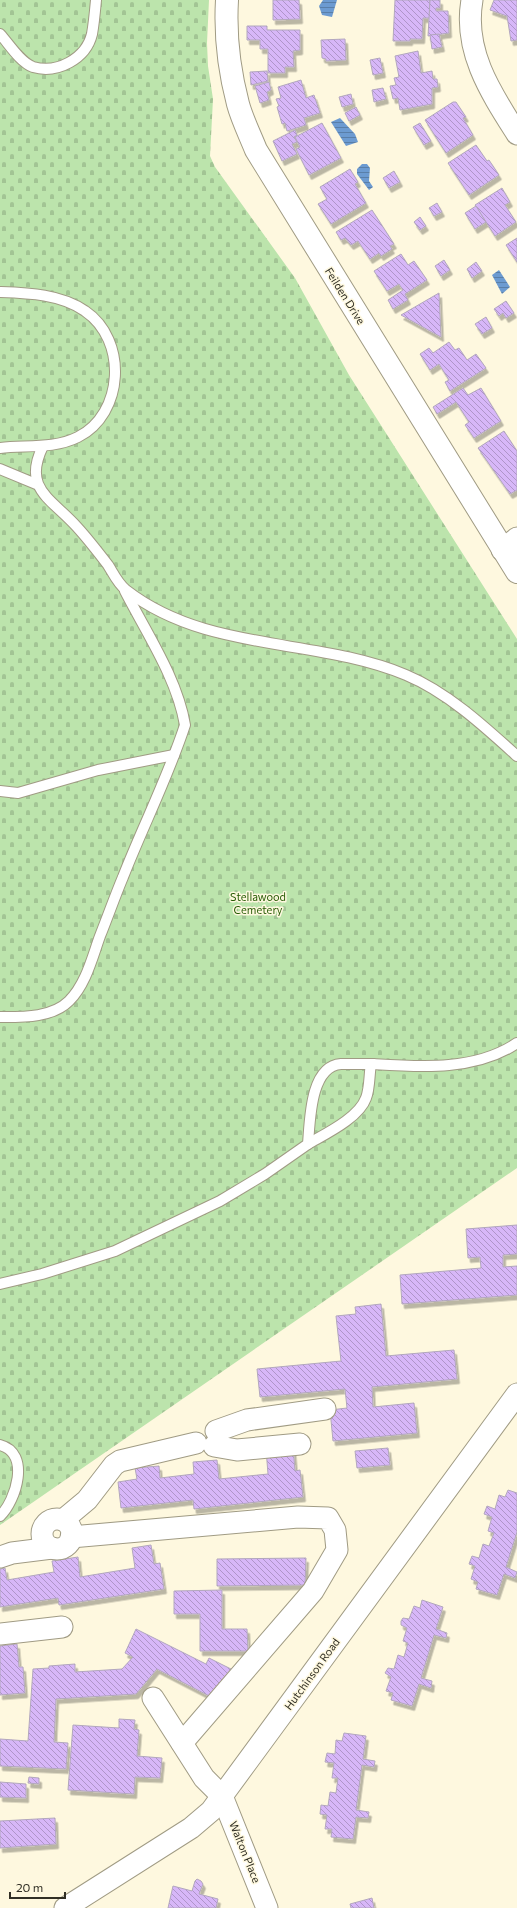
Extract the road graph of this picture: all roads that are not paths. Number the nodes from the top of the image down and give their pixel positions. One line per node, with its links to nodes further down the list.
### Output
1 (96, 0): 4 (lane)
2 (227, 0): 11 (street, Feilden Drive)
3 (472, 0): 5 (street)
4 (0, 34)
5 (517, 134)
6 (0, 292): 7 (lane)
7 (43, 446): 8 (lane); 10 (lane)
8 (0, 448)
9 (0, 469): 10 (lane)
10 (36, 484): 13 (lane)
11 (510, 544): 12 (street, Feilden Drive)
12 (517, 572)
13 (124, 588): 14 (lane); 15 (lane)
14 (174, 755): 16 (lane); 17 (lane)
15 (517, 756)
16 (0, 791)
17 (0, 1017)
18 (517, 1043): 19 (lane)
19 (371, 1064): 20 (lane); 20 (lane)
20 (308, 1144): 21 (lane)
21 (0, 1284)
22 (517, 1394): 34 (street, Hutchinson Road)
23 (324, 1409): 24 (street)
24 (209, 1440): 25 (street); 28 (street)
25 (300, 1444)
26 (0, 1445): 27 (lane)
27 (0, 1516)
28 (63, 1528): 29 (street); 29 (street); 33 (street)
29 (6, 1555)
30 (62, 1627): 31 (street)
31 (0, 1634)
32 (153, 1698): 33 (street)
33 (182, 1743): 34 (street)
34 (222, 1796): 35 (street, Hutchinson Road); 36 (street, Walton Place)
35 (65, 1908)
36 (267, 1908)

